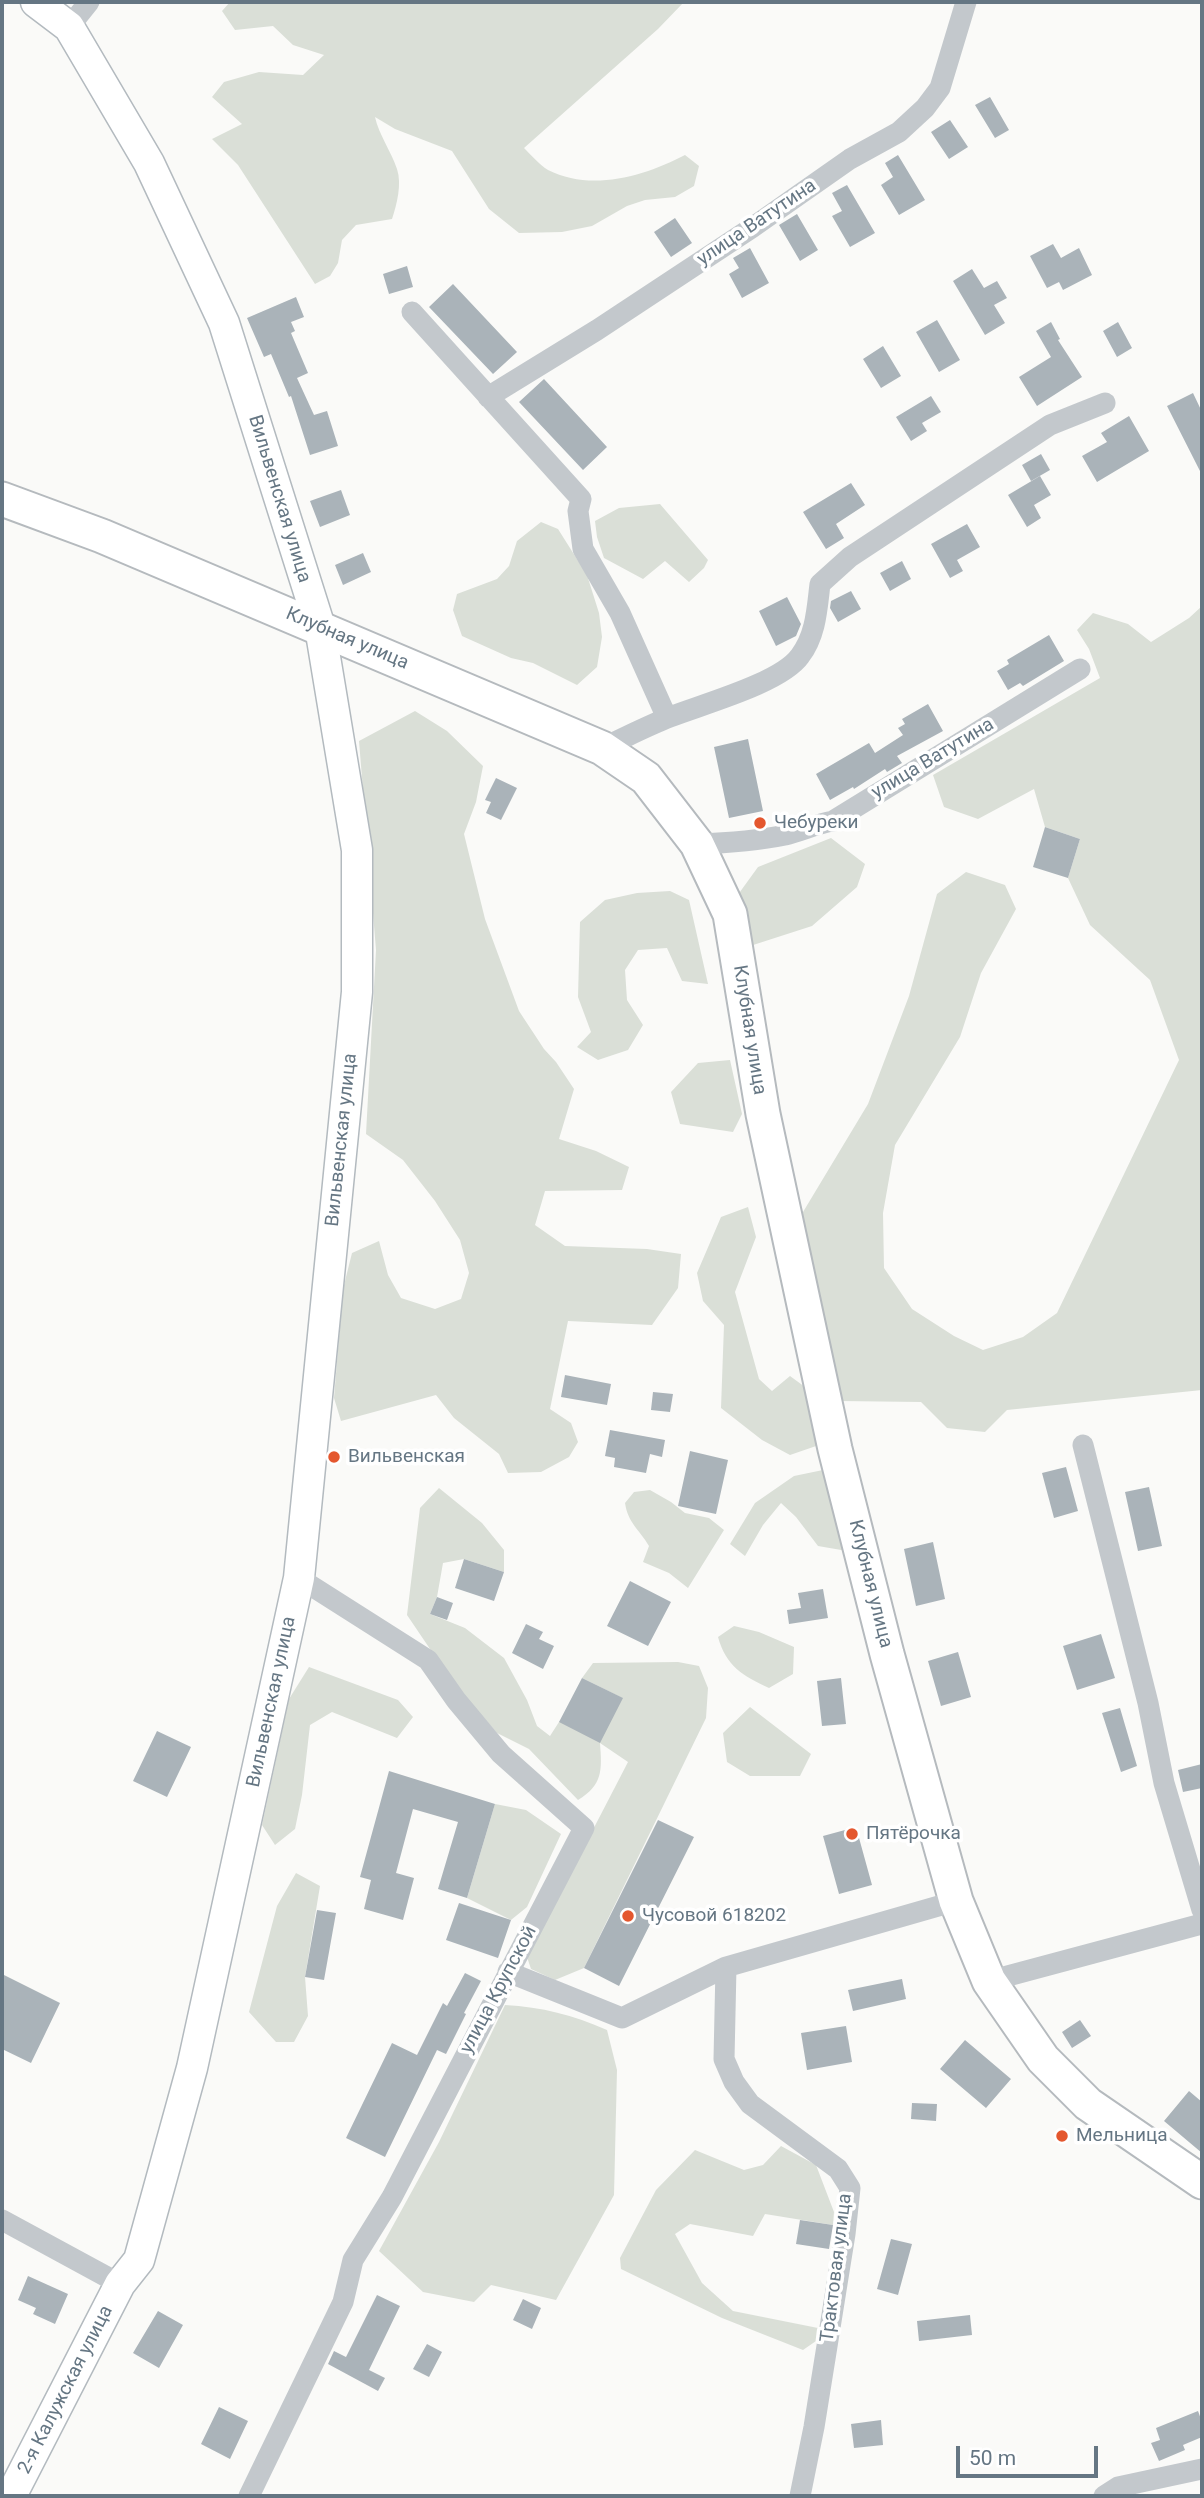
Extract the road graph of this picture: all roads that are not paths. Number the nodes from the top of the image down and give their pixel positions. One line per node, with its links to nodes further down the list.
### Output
1 (36, 2): 4 (street, Вильвенская улица)
2 (89, 2): 4 (street)
3 (966, 2): 6 (street, улица Ватутина)
4 (69, 27): 9 (street, Вильвенская улица)
5 (412, 312): 6 (street)
6 (488, 397): 11 (street)
7 (1105, 403): 11 (street)
8 (2, 499): 9 (main road, Клубная улица)
9 (320, 628): 12 (main road, Клубная улица); 15 (street, Вильвенская улица)
10 (1080, 669): 13 (street, улица Ватутина)
11 (667, 718): 12 (street)
12 (602, 748): 13 (main road, Клубная улица)
13 (697, 844): 16 (main road, Клубная улица)
14 (1083, 1445): 17 (street)
15 (299, 1578): 20 (street, улица Крупской); 24 (street, Вильвенская улица)
16 (957, 1901): 19 (street); 21 (main road, Клубная улица)
17 (1202, 1910)
18 (1202, 1924): 21 (street)
19 (726, 1967): 20 (street); 28 (street, Трактовая улица)
20 (508, 1972): 27 (street, улица Крупской)
21 (989, 1981): 22 (main road, Клубная улица)
22 (1202, 2182)
23 (2, 2220): 24 (street)
24 (120, 2284): 26 (street, 2-я Калужская улица)
25 (1202, 2469): 29 (street)
26 (9, 2491)
27 (249, 2496)
28 (800, 2496)
29 (1104, 2496)

